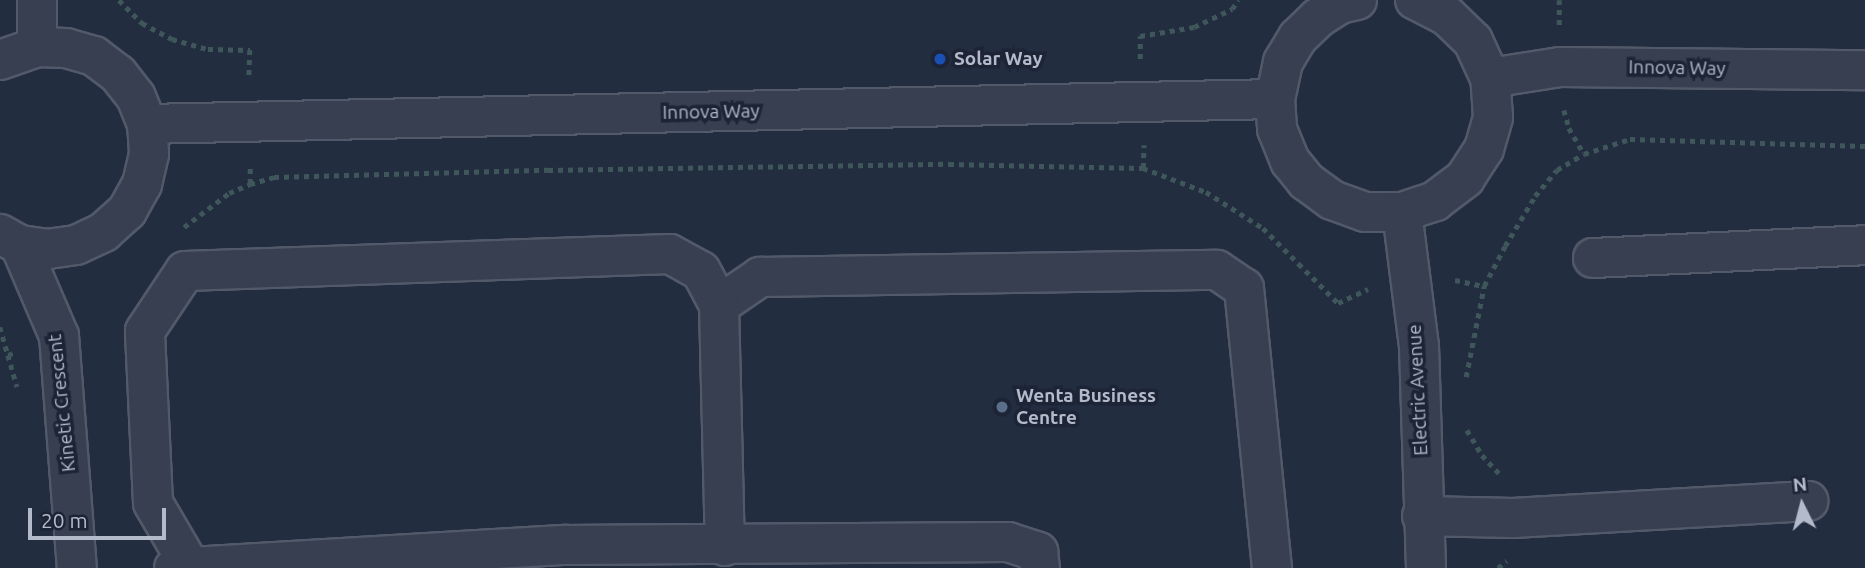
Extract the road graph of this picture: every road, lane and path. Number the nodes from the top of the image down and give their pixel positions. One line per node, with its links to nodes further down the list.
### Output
1 (37, 0): 7 (street)
2 (1238, 0): 9 (path)
3 (1357, 0): 12 (street)
4 (1415, 0): 11 (street)
5 (1559, 0): 6 (path)
6 (1559, 11)
7 (37, 47): 8 (street); 14 (street)
8 (0, 60)
9 (1140, 63)
10 (1865, 70): 11 (street, Innova Way)
11 (1490, 78): 20 (street)
12 (1275, 99): 14 (street, Innova Way); 20 (street)
13 (1564, 114): 17 (path)
14 (147, 124): 21 (street)
15 (1144, 137): 18 (path)
16 (1865, 146): 17 (path)
17 (1584, 154): 26 (path)
18 (1143, 168): 19 (path); 24 (path)
19 (250, 184)
20 (1402, 212): 29 (street, Electric Avenue)
21 (10, 239): 34 (street, Kinetic Crescent)
22 (1865, 245): 23 (street)
23 (1592, 258)
24 (1338, 303)
25 (719, 305): 31 (street); 33 (street); 36 (street)
26 (1464, 391)
27 (1464, 425): 30 (path)
28 (1809, 501): 30 (street)
29 (1422, 516): 30 (street); 37 (street, Electric Avenue)
30 (1513, 518): 38 (path)
31 (725, 546): 32 (street); 35 (street)
32 (567, 557): 33 (street)
33 (185, 567)
34 (77, 568)
35 (1040, 568)
36 (1272, 568)
37 (1426, 568)
38 (1499, 568)

